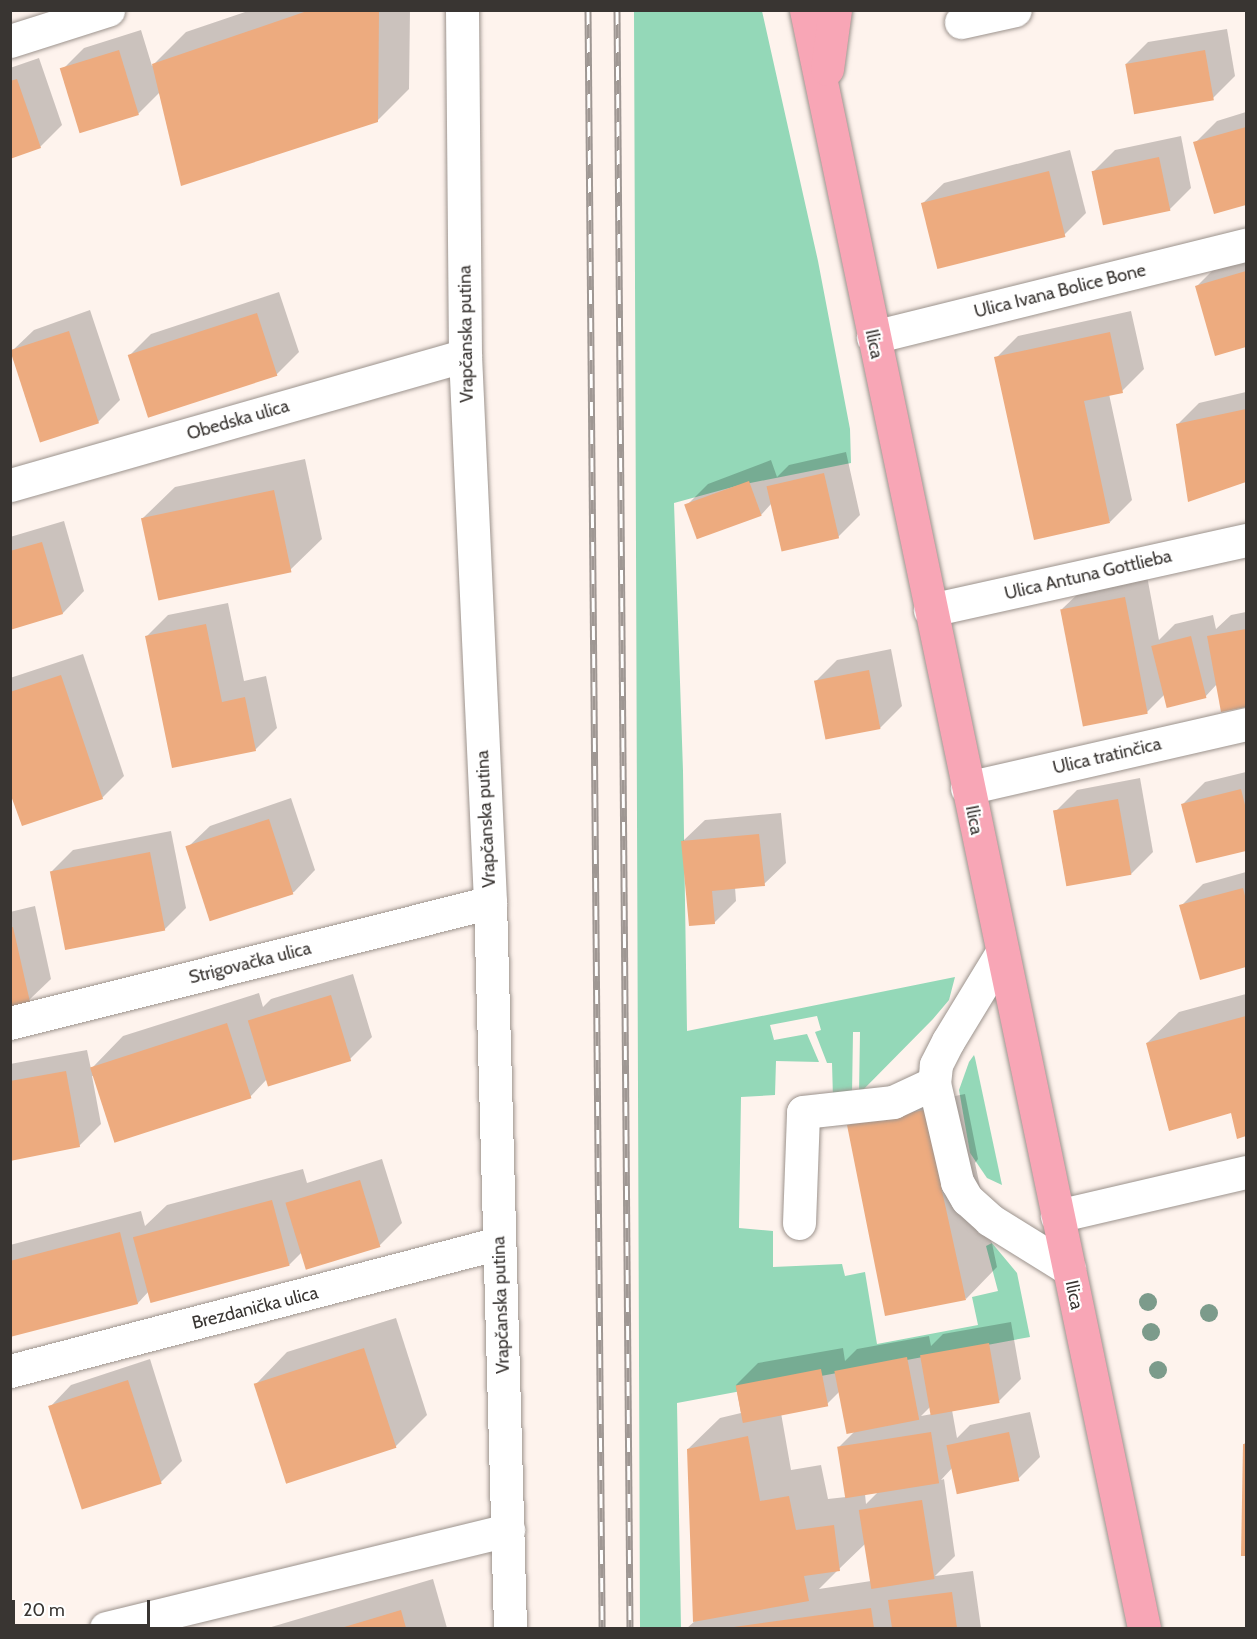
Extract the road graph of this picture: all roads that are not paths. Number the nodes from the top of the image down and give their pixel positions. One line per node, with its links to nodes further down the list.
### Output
1 (108, 10): 7 (street)
2 (462, 10): 11 (street, Vrapčanska putina)
3 (806, 10): 8 (main road, Ilica)
4 (835, 10): 8 (main road)
5 (1015, 10): 6 (street)
6 (961, 22)
7 (10, 41)
8 (824, 101): 10 (main road, Ilica)
9 (1246, 245): 10 (street, Ulica Ivana Bolice Bone)
10 (873, 338): 14 (main road, Ilica)
11 (465, 355): 12 (street, Obedska ulica); 17 (street, Vrapčanska putina)
12 (10, 485)
13 (1246, 540): 14 (street, Ulica Antuna Gottlieba)
14 (930, 609): 16 (main road, Ilica)
15 (1246, 724): 16 (street, Ulica tratinčica)
16 (967, 788): 18 (main road, Ilica)
17 (490, 902): 19 (street, Strigovačka ulica); 24 (street, Vrapčanska putina)
18 (1001, 954): 20 (street); 22 (main road, Ilica)
19 (10, 1023)
20 (934, 1083): 23 (street); 25 (street)
21 (1246, 1172): 22 (street)
22 (1057, 1216): 25 (main road, Ilica)
23 (799, 1223)
24 (499, 1243): 26 (street, Brezdanička ulica); 27 (street, Vrapčanska putina)
25 (1069, 1269): 30 (main road, Ilica)
26 (10, 1371)
27 (508, 1530): 28 (street); 29 (street, Vrapčanska putina)
28 (106, 1629)
29 (510, 1629)
30 (1144, 1629)

